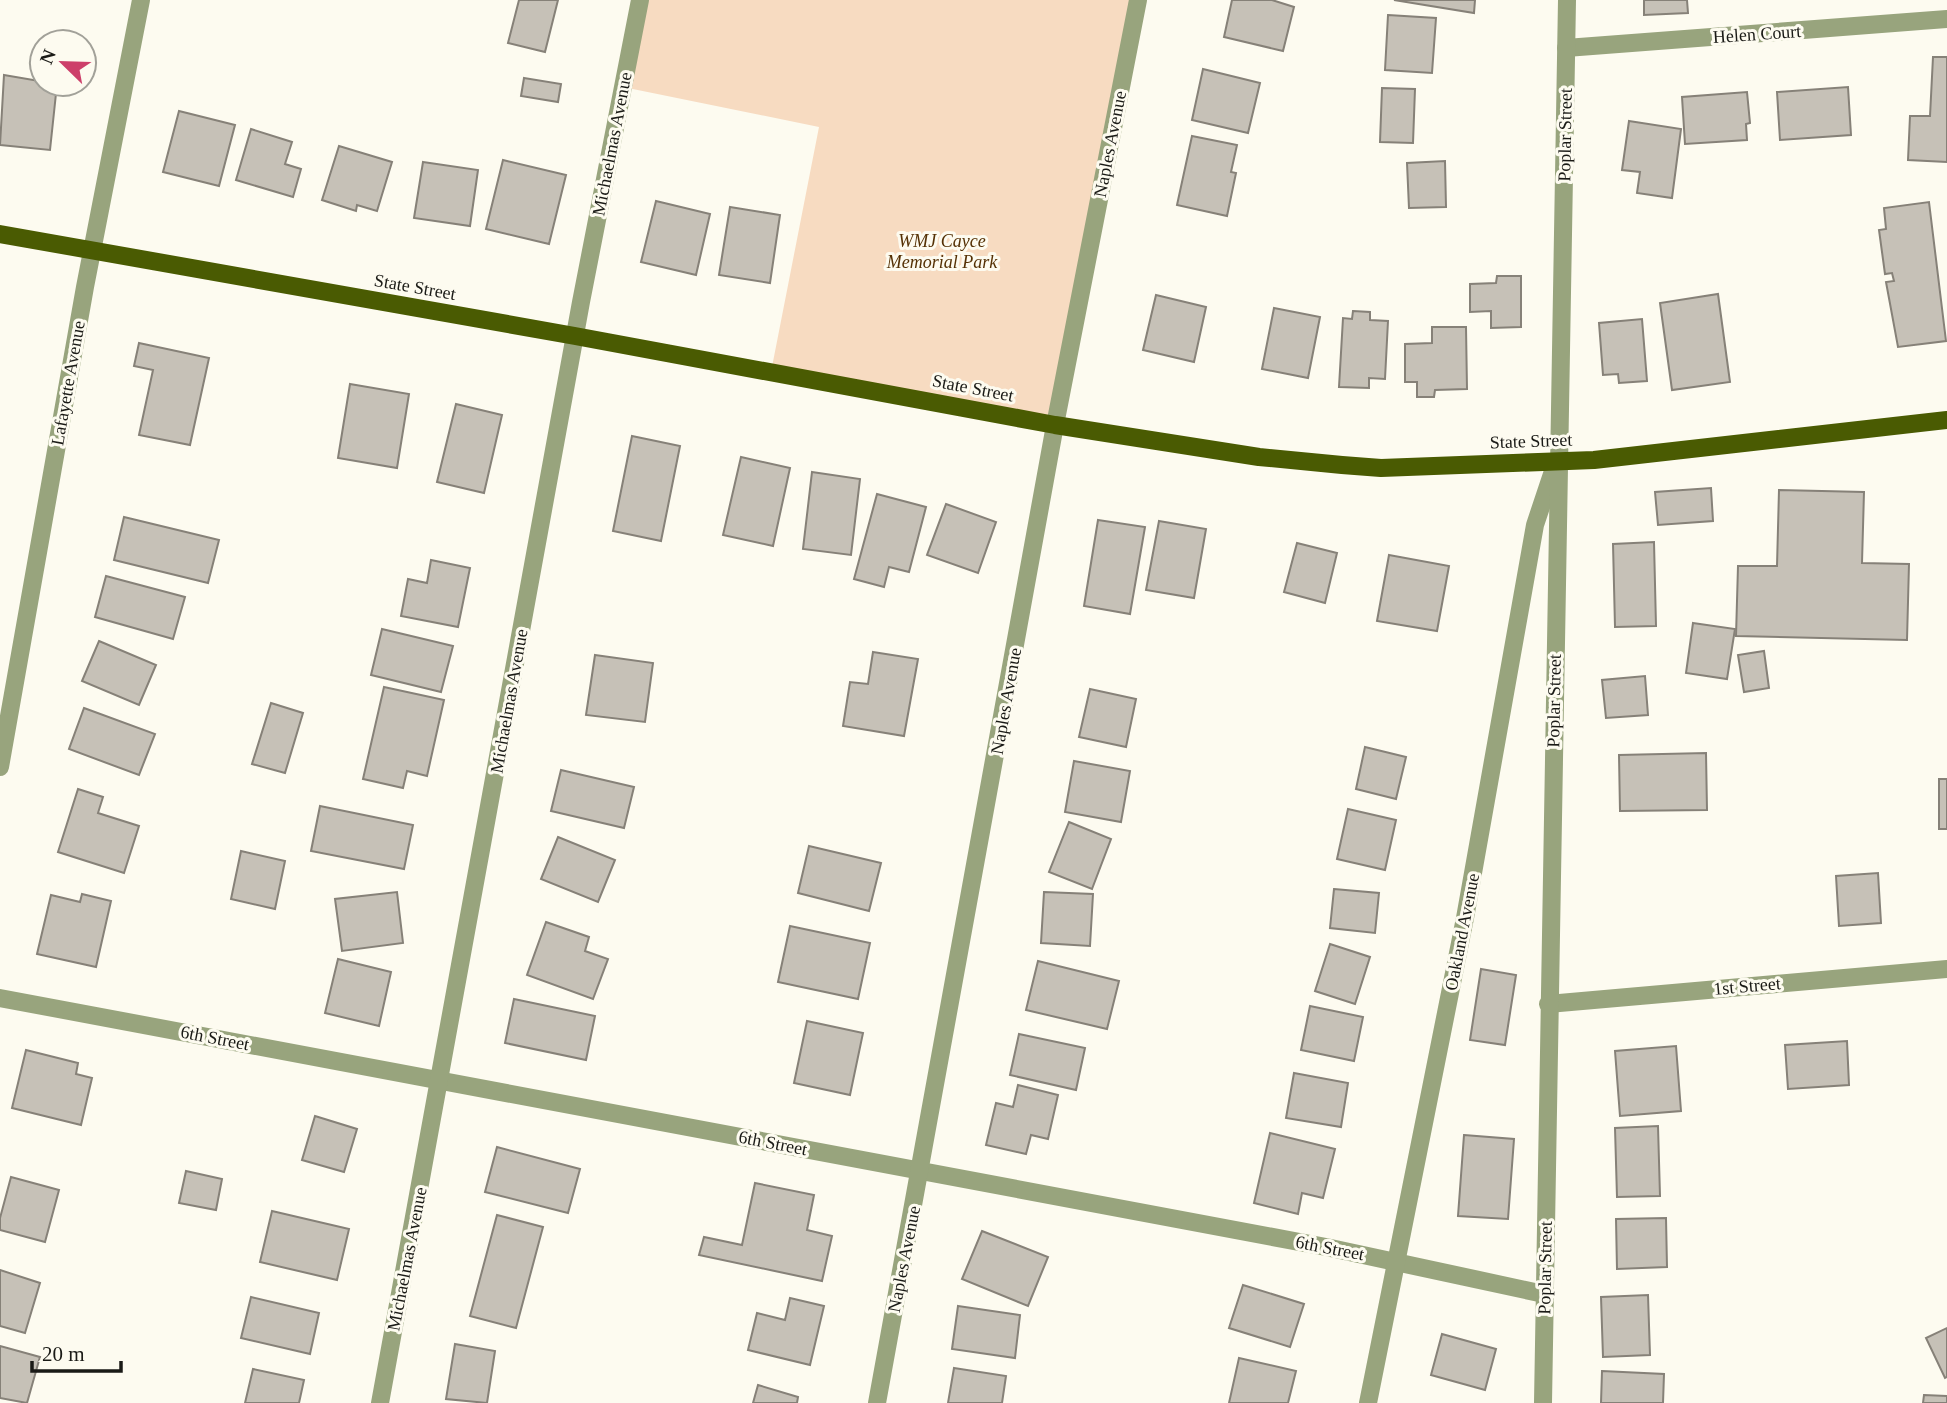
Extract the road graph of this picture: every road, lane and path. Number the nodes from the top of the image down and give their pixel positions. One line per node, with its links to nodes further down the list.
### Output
1 (141, 0): 8 (street, Lafayette Avenue)
2 (640, 0): 9 (street, Michaelmas Avenue)
3 (1138, 0): 11 (street, Naples Avenue)
4 (1567, 0): 6 (street, Poplar Street)
5 (1947, 19): 6 (street, Helen Court)
6 (1566, 48): 12 (street, Poplar Street)
7 (0, 234): 8 (main road, State Street)
8 (91, 252): 9 (main road, State Street); 13 (street, Lafayette Avenue)
9 (575, 336): 11 (main road, State Street); 17 (street, Michaelmas Avenue)
10 (1947, 420): 12 (main road, State Street)
11 (1055, 425): 12 (main road, State Street); 18 (street, Naples Avenue)
12 (1557, 461): 16 (street, Poplar Street); 19 (street, Oakland Avenue)
13 (0, 767)
14 (1947, 969): 16 (street, 1st Street)
15 (0, 998): 17 (street, 6th Street)
16 (1548, 1004): 20 (street, Poplar Street)
17 (440, 1081): 18 (street, 6th Street); 21 (street, Michaelmas Avenue)
18 (921, 1171): 19 (street, 6th Street); 22 (street, Naples Avenue)
19 (1395, 1261): 20 (street, 6th Street); 23 (street, Oakland Avenue)
20 (1544, 1294): 24 (street, Poplar Street)
21 (380, 1403)
22 (877, 1403)
23 (1368, 1403)
24 (1543, 1403)

